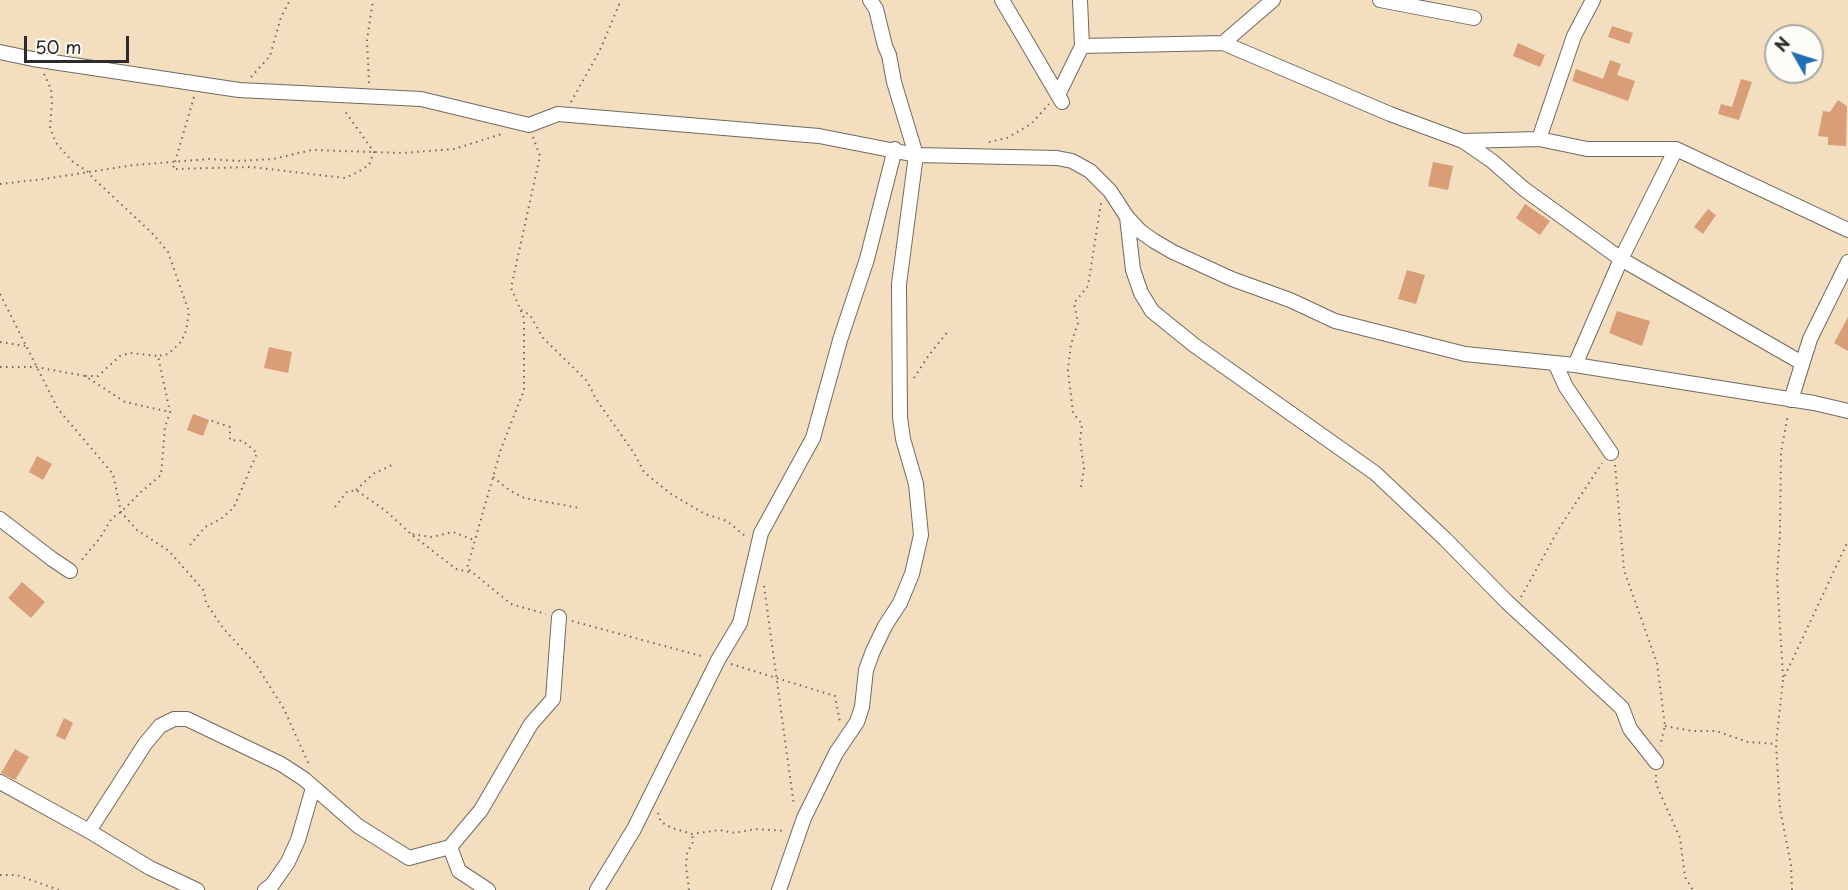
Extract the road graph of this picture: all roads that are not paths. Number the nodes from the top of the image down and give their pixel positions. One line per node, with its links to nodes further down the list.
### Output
1 (870, 0): 15 (street)
2 (1002, 0): 9 (street)
3 (1080, 0): 9 (street)
4 (1272, 0): 8 (street)
5 (1380, 0): 7 (street)
6 (1593, 0): 11 (street)
7 (1474, 18)
8 (1223, 43): 9 (street); 12 (street)
9 (1082, 46)
10 (0, 52): 13 (street)
11 (1539, 139): 12 (street); 14 (street)
12 (1463, 141): 18 (street)
13 (895, 149): 15 (street); 37 (street)
14 (1676, 149): 17 (street); 18 (street)
15 (915, 155): 16 (street); 38 (street)
16 (1127, 217): 20 (street); 29 (street)
17 (1848, 230)
18 (1621, 259): 21 (street); 22 (street)
19 (1848, 262): 21 (street)
20 (1555, 363): 22 (street); 25 (street)
21 (1802, 363): 23 (street)
22 (1575, 365): 23 (street)
23 (1791, 400): 24 (street)
24 (1848, 411)
25 (1611, 453)
26 (0, 519): 27 (street)
27 (70, 570)
28 (559, 617): 33 (street)
29 (1656, 762)
30 (0, 782): 32 (street)
31 (313, 788): 32 (street); 33 (street); 35 (street)
32 (89, 831): 34 (street)
33 (450, 847): 36 (street)
34 (197, 890)
35 (265, 890)
36 (488, 890)
37 (597, 890)
38 (779, 890)

